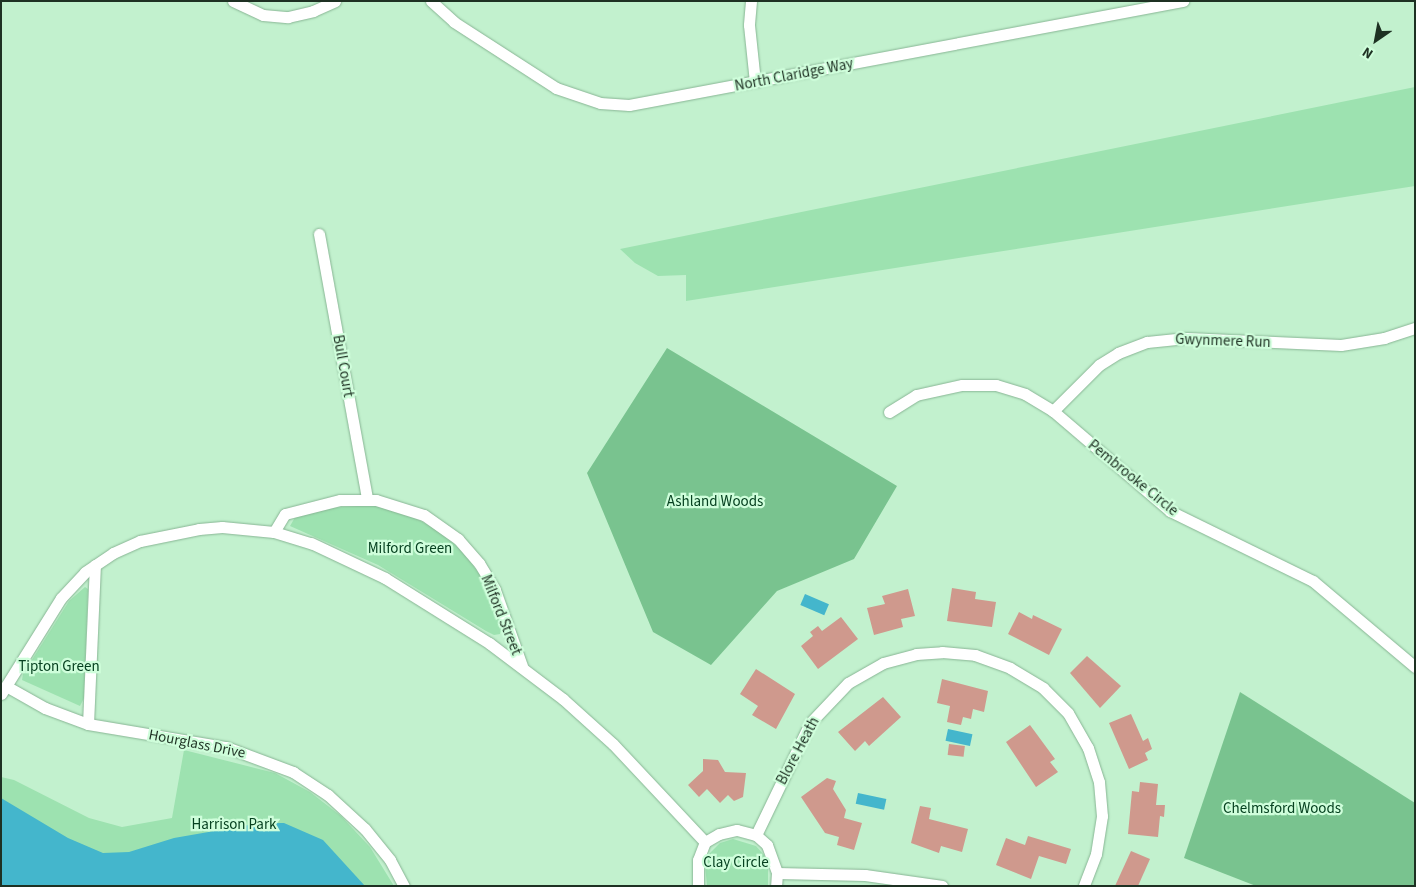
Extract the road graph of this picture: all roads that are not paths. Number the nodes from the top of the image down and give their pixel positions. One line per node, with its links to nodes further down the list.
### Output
1 (233, 1): 2 (street)
2 (335, 1)
3 (431, 1): 6 (street, North Claridge Way)
4 (751, 1): 6 (street)
5 (1183, 1): 6 (street, North Claridge Way)
6 (755, 82)
7 (319, 234): 11 (street, Bull Court)
8 (1415, 328): 9 (street, Gwynmere Run)
9 (1053, 411): 10 (street, Pembrooke Circle); 15 (street, Pembrooke Circle)
10 (888, 412)
11 (367, 499): 12 (street, Milford Street); 14 (street, Milford Street)
12 (274, 532): 13 (street, Milford Street); 14 (street, Milford Street)
13 (95, 565): 16 (street, Milford Street); 17 (street)
14 (522, 666): 19 (street, Milford Street)
15 (1415, 668)
16 (3, 690): 17 (street, Hourglass Drive)
17 (88, 724): 21 (street, Hourglass Drive)
18 (756, 835): 19 (street); 20 (street); 25 (street, Blore Heath)
19 (705, 842): 22 (street)
20 (777, 873): 23 (street); 24 (street)
21 (404, 886)
22 (698, 886)
23 (776, 886)
24 (942, 886)
25 (1084, 886)

